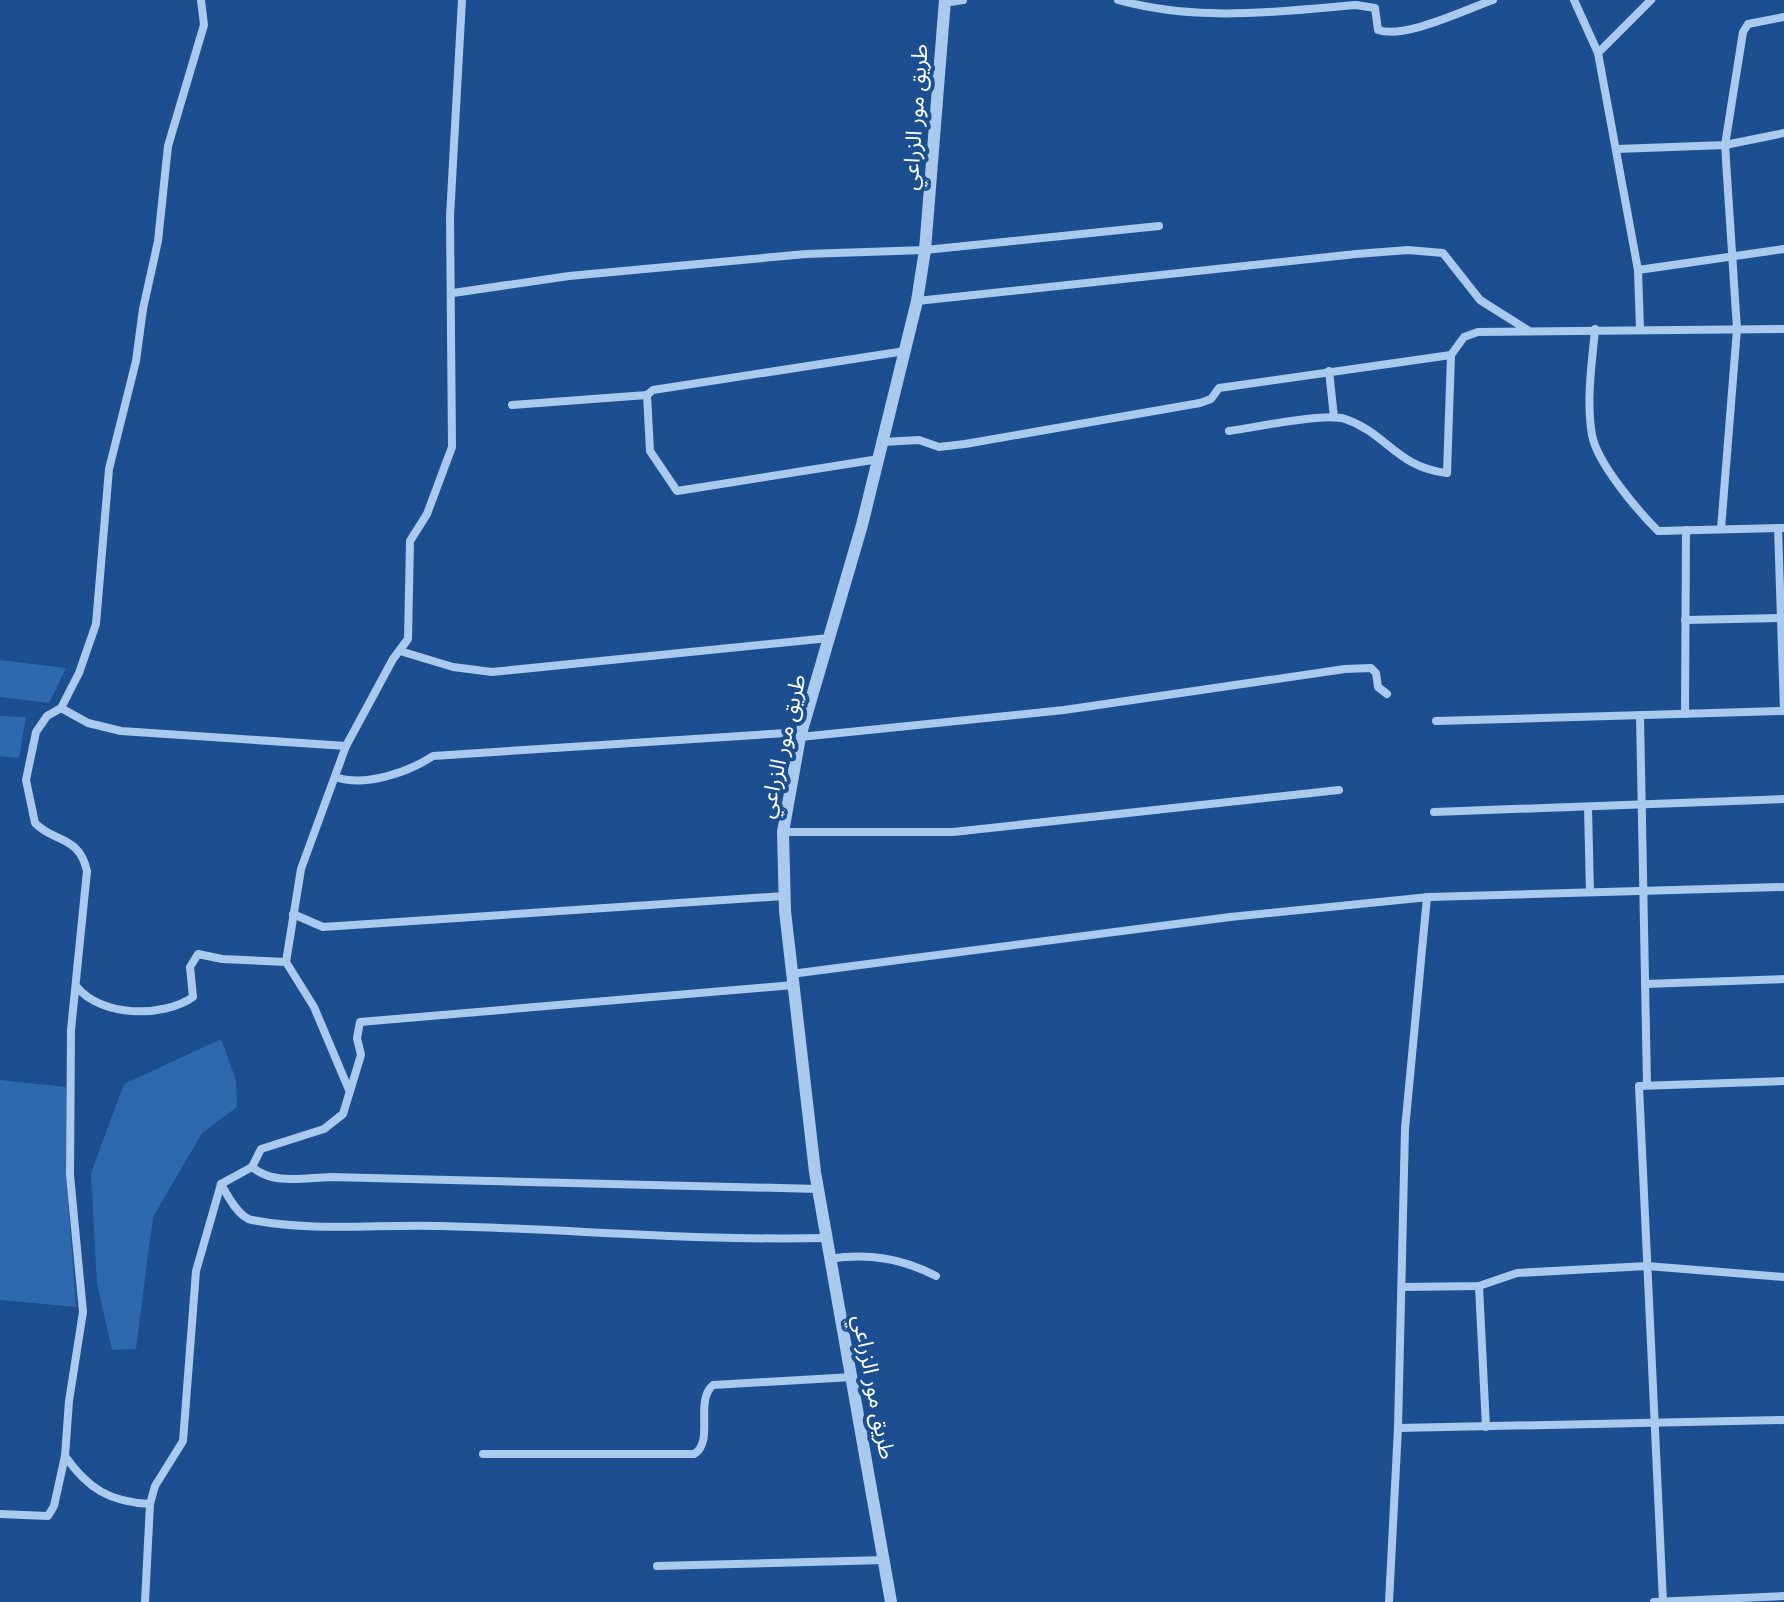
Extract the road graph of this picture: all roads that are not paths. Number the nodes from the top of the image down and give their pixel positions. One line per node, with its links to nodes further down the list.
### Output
1 (201, 0): 44 (street)
2 (462, 0): 19 (street)
3 (963, 0): 8 (street)
4 (1118, 0): 5 (street)
5 (1493, 0)
6 (1574, 0): 10 (street)
7 (1651, 0): 10 (street)
8 (944, 1): 16 (street, طريق مور الزراعي)
9 (1784, 17): 12 (street)
10 (1598, 53): 13 (street)
11 (1784, 133): 12 (street)
12 (1725, 145): 13 (street); 17 (street)
13 (1617, 149): 18 (street)
14 (1159, 226): 16 (street)
15 (1784, 249): 17 (street)
16 (925, 250): 19 (street); 20 (street, طريق مور الزراعي)
17 (1735, 257): 18 (street); 23 (street)
18 (1638, 270): 21 (street)
19 (453, 293): 42 (street)
20 (917, 301): 25 (street); 26 (street, طريق مور الزراعي)
21 (1640, 328): 22 (street); 23 (street)
22 (1595, 329): 25 (street); 37 (street)
23 (1737, 329): 24 (street); 36 (street)
24 (1784, 329)
25 (1529, 331): 27 (street)
26 (905, 351): 29 (street); 33 (street, طريق مور الزراعي)
27 (1451, 355): 28 (street); 31 (street)
28 (1329, 371): 31 (street); 33 (street)
29 (647, 395): 30 (street); 34 (street)
30 (512, 405)
31 (1334, 417): 32 (street)
32 (1229, 431)
33 (883, 442): 34 (street, طريق مور الزراعي)
34 (879, 459): 41 (street, طريق مور الزراعي)
35 (1781, 528): 36 (street); 38 (street)
36 (1721, 529): 37 (street)
37 (1686, 530): 40 (street)
38 (1781, 567): 39 (street)
39 (1781, 618): 40 (street); 45 (street)
40 (1685, 620): 46 (street)
41 (829, 638): 42 (street); 49 (street, طريق مور الزراعي)
42 (400, 651): 50 (street)
43 (1387, 694): 49 (street)
44 (61, 708): 50 (street); 68 (street)
45 (1784, 711): 46 (street)
46 (1685, 714): 47 (street)
47 (1640, 715): 48 (street); 54 (street)
48 (1436, 721)
49 (800, 737): 51 (street); 57 (street, طريق مور الزراعي)
50 (346, 746): 51 (street)
51 (335, 777): 63 (street)
52 (1339, 790): 57 (street)
53 (1784, 799): 54 (street)
54 (1640, 805): 55 (street); 59 (street)
55 (1588, 807): 56 (street); 60 (street)
56 (1434, 812)
57 (783, 832): 61 (street, طريق مور الزراعي)
58 (1784, 887): 59 (street)
59 (1642, 891): 60 (street); 67 (street)
60 (1590, 892): 62 (street)
61 (784, 896): 63 (street); 66 (street, طريق مور الزراعي)
62 (1427, 897): 66 (street); 81 (street)
63 (293, 914): 64 (street)
64 (286, 962): 68 (street); 71 (street)
65 (1784, 979): 67 (street)
66 (792, 980): 71 (street); 74 (street, طريق مور الزراعي)
67 (1645, 984): 70 (street)
68 (77, 987): 88 (street)
69 (1784, 1081): 70 (street)
70 (1647, 1085): 77 (street)
71 (349, 1090): 72 (street)
72 (252, 1167): 73 (street); 74 (street)
73 (221, 1184): 75 (street); 89 (street)
74 (818, 1189): 75 (street, طريق مور الزراعي)
75 (825, 1238): 76 (street, طريق مور الزراعي)
76 (828, 1259): 78 (street); 82 (street, طريق مور الزراعي)
77 (1647, 1266): 79 (street); 80 (street); 84 (street)
78 (936, 1276)
79 (1784, 1277)
80 (1479, 1286): 81 (street); 85 (street)
81 (1403, 1287): 86 (street)
82 (852, 1377): 87 (street); 91 (street, طريق مور الزراعي)
83 (1784, 1420): 84 (street)
84 (1657, 1423): 85 (street); 98 (street)
85 (1486, 1427): 86 (street)
86 (1398, 1428): 96 (street)
87 (483, 1454)
88 (65, 1456): 89 (street); 90 (street)
89 (150, 1504): 94 (street)
90 (0, 1514)
91 (885, 1560): 92 (street); 95 (street, طريق مور الزراعي)
92 (657, 1566)
93 (1784, 1596): 98 (street)
94 (145, 1602)
95 (891, 1602)
96 (1389, 1602)
97 (1654, 1602): 98 (street)
98 (1663, 1602)

